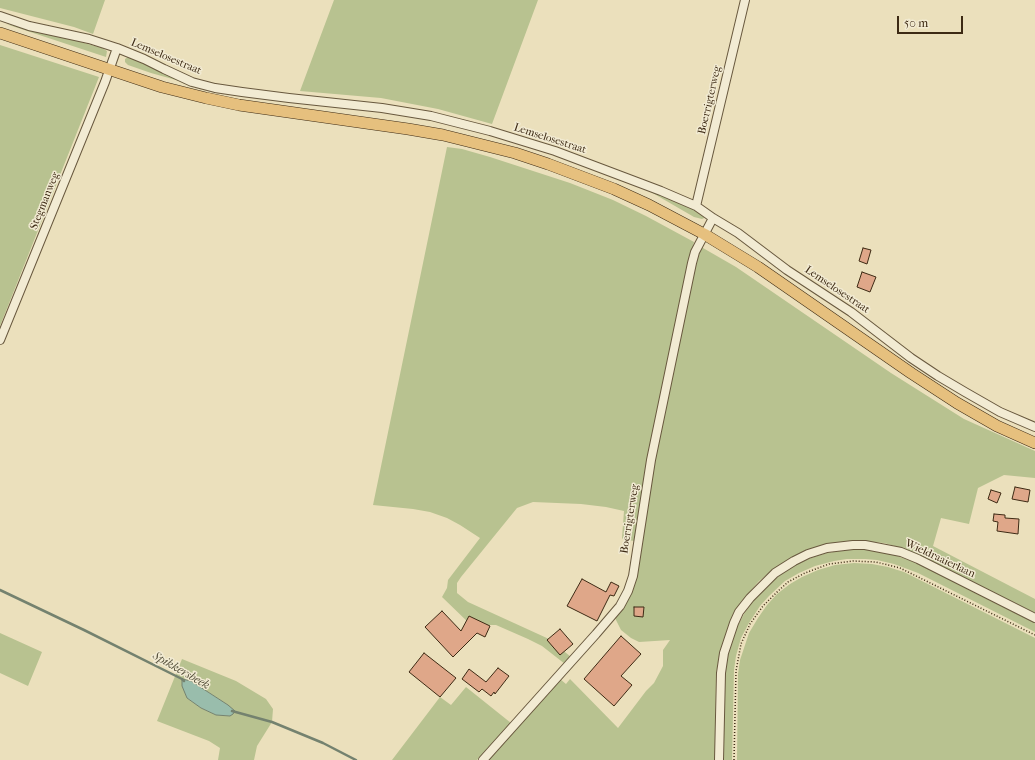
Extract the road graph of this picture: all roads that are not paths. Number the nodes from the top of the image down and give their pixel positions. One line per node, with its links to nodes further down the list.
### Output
1 (745, 0): 6 (street, Boerrigterweg)
2 (0, 16): 4 (street, Lemselosestraat)
3 (0, 33): 5 (main road)
4 (117, 48): 5 (street, Stegmanweg); 6 (street, Lemselosestraat)
5 (110, 70): 8 (main road); 9 (street, Stegmanweg)
6 (696, 206): 7 (street, Lemselosestraat)
7 (713, 218): 8 (street, Boerrigterweg); 10 (street, Lemselosestraat)
8 (704, 234): 11 (main road); 13 (street, Boerrigterweg)
9 (0, 340)
10 (1035, 427)
11 (1035, 443)
12 (1035, 618): 14 (street, Wieldraaierlaan)
13 (483, 760)
14 (719, 760)

